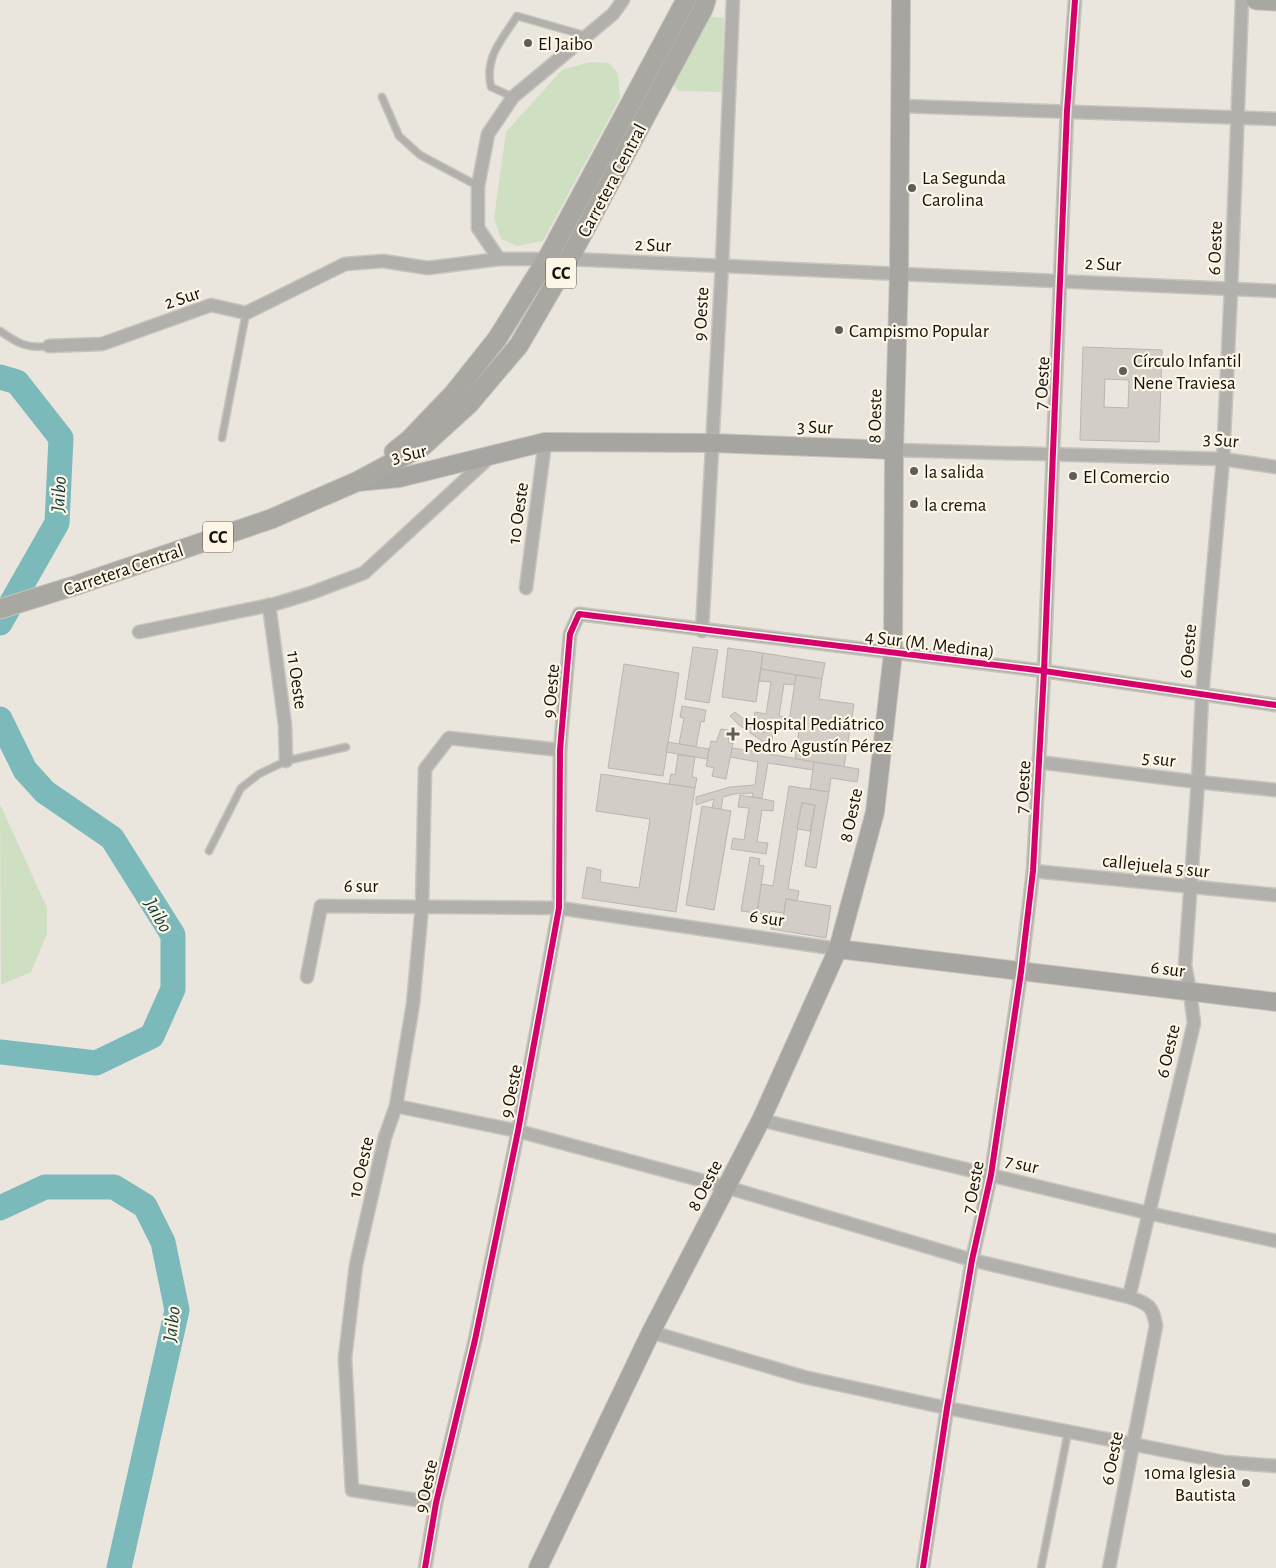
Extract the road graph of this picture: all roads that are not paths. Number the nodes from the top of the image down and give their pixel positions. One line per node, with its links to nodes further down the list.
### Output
1 (623, 0): 9 (street)
2 (733, 0): 20 (street, 9 Oeste)
3 (901, 0): 12 (main road, 8 Oeste)
4 (1075, 0): 13 (street, 7 Oeste)
5 (1242, 0): 14 (street, 6 Oeste)
6 (1256, 0): 7 (main road)
7 (1276, 1)
8 (697, 2): 18 (main road, Carretera Central / CC); 19 (main road, Carretera Central / CC)
9 (587, 36): 11 (street); 11 (lane)
10 (382, 97): 16 (lane)
11 (513, 97): 16 (street)
12 (901, 106): 13 (street); 21 (main road, 8 Oeste)
13 (1067, 110): 14 (street); 22 (street, 7 Oeste)
14 (1238, 117): 15 (street); 23 (street, 6 Oeste)
15 (1276, 119)
16 (478, 186): 17 (street)
17 (499, 259): 18 (street, 2 Sur); 25 (street, 2 Sur)
18 (547, 259): 19 (street, 2 Sur); 36 (main road, Carretera Central / CC)
19 (569, 259): 20 (street, 2 Sur); 36 (main road, Carretera Central / CC)
20 (722, 265): 21 (street, 2 Sur); 30 (street, 9 Oeste)
21 (899, 273): 22 (street, 2 Sur); 31 (main road, 8 Oeste)
22 (1061, 280): 23 (street, 2 Sur); 32 (street, 7 Oeste)
23 (1231, 289): 24 (street, 2 Sur); 34 (street, 6 Oeste)
24 (1276, 291)
25 (246, 313): 27 (street, 2 Sur); 28 (lane)
26 (0, 331): 27 (lane)
27 (49, 346)
28 (222, 438)
29 (546, 442): 30 (main road, 3 Sur); 33 (main road, 3 Sur); 37 (street, 10 Oeste)
30 (712, 443): 31 (main road, 3 Sur); 41 (street, 9 Oeste)
31 (894, 450): 32 (street, 3 Sur); 43 (main road, 8 Oeste)
32 (1053, 454): 34 (street, 3 Sur); 44 (street, 7 Oeste)
33 (493, 455): 36 (main road, 3 Sur); 38 (street)
34 (1223, 459): 35 (street, 3 Sur); 45 (street, 6 Oeste)
35 (1276, 467)
36 (356, 482): 39 (main road, Carretera Central / CC)
37 (526, 588)
38 (269, 605): 42 (street); 49 (street, 11 Oeste)
39 (0, 609)
40 (579, 614): 41 (street, 4 Sur (M. Medina)); 48 (street, 9 Oeste)
41 (702, 630): 43 (street, 4 Sur (M. Medina))
42 (139, 632)
43 (894, 653): 44 (street, 4 Sur (M. Medina)); 59 (main road, 8 Oeste)
44 (1044, 671): 45 (street, 4 Sur (M. Medina)); 50 (street, 7 Oeste)
45 (1202, 695): 46 (street, 4 Sur (M. Medina)); 51 (street, 6 Oeste)
46 (1276, 705)
47 (346, 746): 49 (lane)
48 (560, 750): 57 (street, 10 Oeste); 58 (street, 9 Oeste)
49 (286, 761): 53 (lane)
50 (1038, 762): 51 (street, 5 sur); 54 (street, 7 Oeste)
51 (1198, 782): 52 (street, 5 sur); 55 (street, 6 Oeste)
52 (1276, 790)
53 (209, 851)
54 (1033, 872): 55 (street, callejuela 5 sur); 60 (street, 7 Oeste)
55 (1191, 888): 56 (street, callejuela 5 sur); 62 (street, 6 Oeste)
56 (1276, 895)
57 (422, 906): 58 (street, 6 sur); 61 (street, 6 sur); 64 (street, 10 Oeste)
58 (559, 908): 59 (street, 6 sur); 66 (street, 9 Oeste)
59 (838, 949): 60 (main road, 6 sur); 65 (main road, 8 Oeste)
60 (1021, 972): 62 (main road, 6 sur); 67 (street, 7 Oeste)
61 (308, 977)
62 (1190, 992): 63 (main road, 6 sur); 69 (street, 6 Oeste)
63 (1276, 1002)
64 (396, 1106): 66 (street); 78 (street, 10 Oeste)
65 (760, 1120): 67 (street, 7 sur); 68 (main road, 8 Oeste)
66 (518, 1130): 68 (street); 78 (street, 9 Oeste)
67 (991, 1175): 69 (street, 7 sur); 71 (street, 7 Oeste)
68 (726, 1187): 71 (street); 73 (main road, 8 Oeste)
69 (1148, 1212): 70 (street, 7 sur); 72 (street, 6 Oeste)
70 (1276, 1241)
71 (972, 1260): 72 (street); 74 (street, 7 Oeste)
72 (1128, 1297): 76 (street, 6 Oeste)
73 (652, 1332): 74 (street); 80 (main road, 8 Oeste)
74 (947, 1408): 75 (street); 81 (street, 7 Oeste)
75 (1068, 1432): 76 (street); 82 (lane)
76 (1132, 1446): 77 (street); 83 (street, 6 Oeste)
77 (1276, 1466)
78 (436, 1503): 79 (street, 9 Oeste)
79 (425, 1568)
80 (538, 1568)
81 (922, 1568)
82 (1041, 1568)
83 (1109, 1568)

